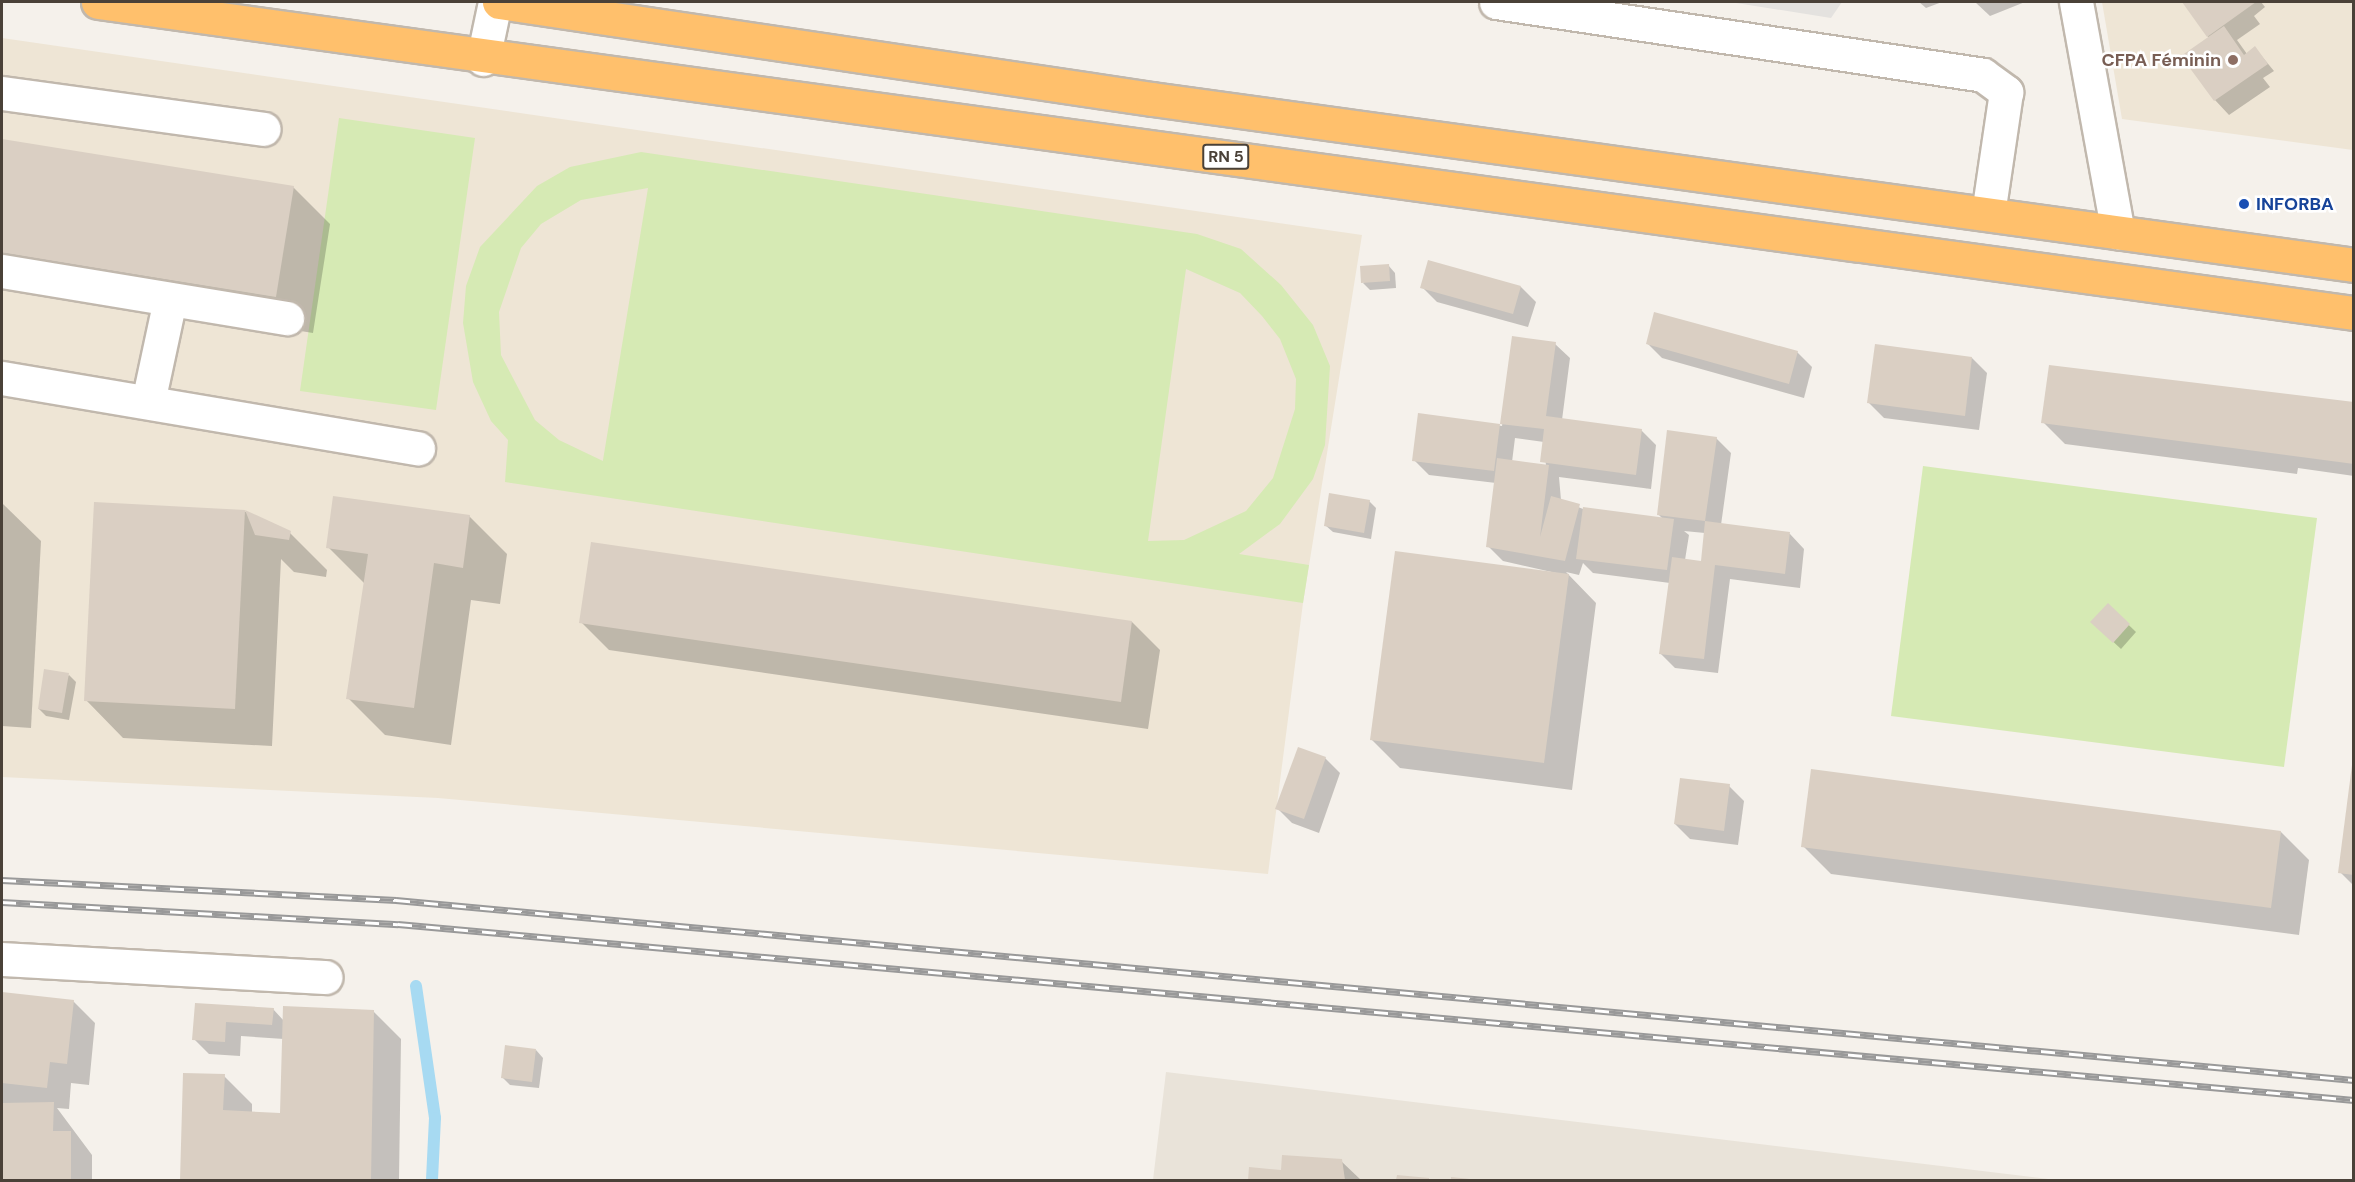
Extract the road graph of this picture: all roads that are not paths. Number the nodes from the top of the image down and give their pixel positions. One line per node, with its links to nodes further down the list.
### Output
1 (98, 2): 5 (highway, RN 5)
2 (497, 2): 5 (street); 8 (highway)
3 (1496, 2): 8 (street)
4 (2076, 2): 9 (street)
5 (483, 59): 13 (highway, RN 5)
6 (2, 93): 7 (street)
7 (264, 129)
8 (1988, 214): 9 (highway)
9 (2118, 232): 10 (highway)
10 (2354, 265)
11 (2, 271): 12 (street)
12 (170, 299): 14 (street); 16 (street)
13 (2354, 313)
14 (287, 318)
15 (2, 378): 16 (street)
16 (148, 402): 17 (street)
17 (418, 448)
18 (2, 959): 19 (street)
19 (326, 977)

